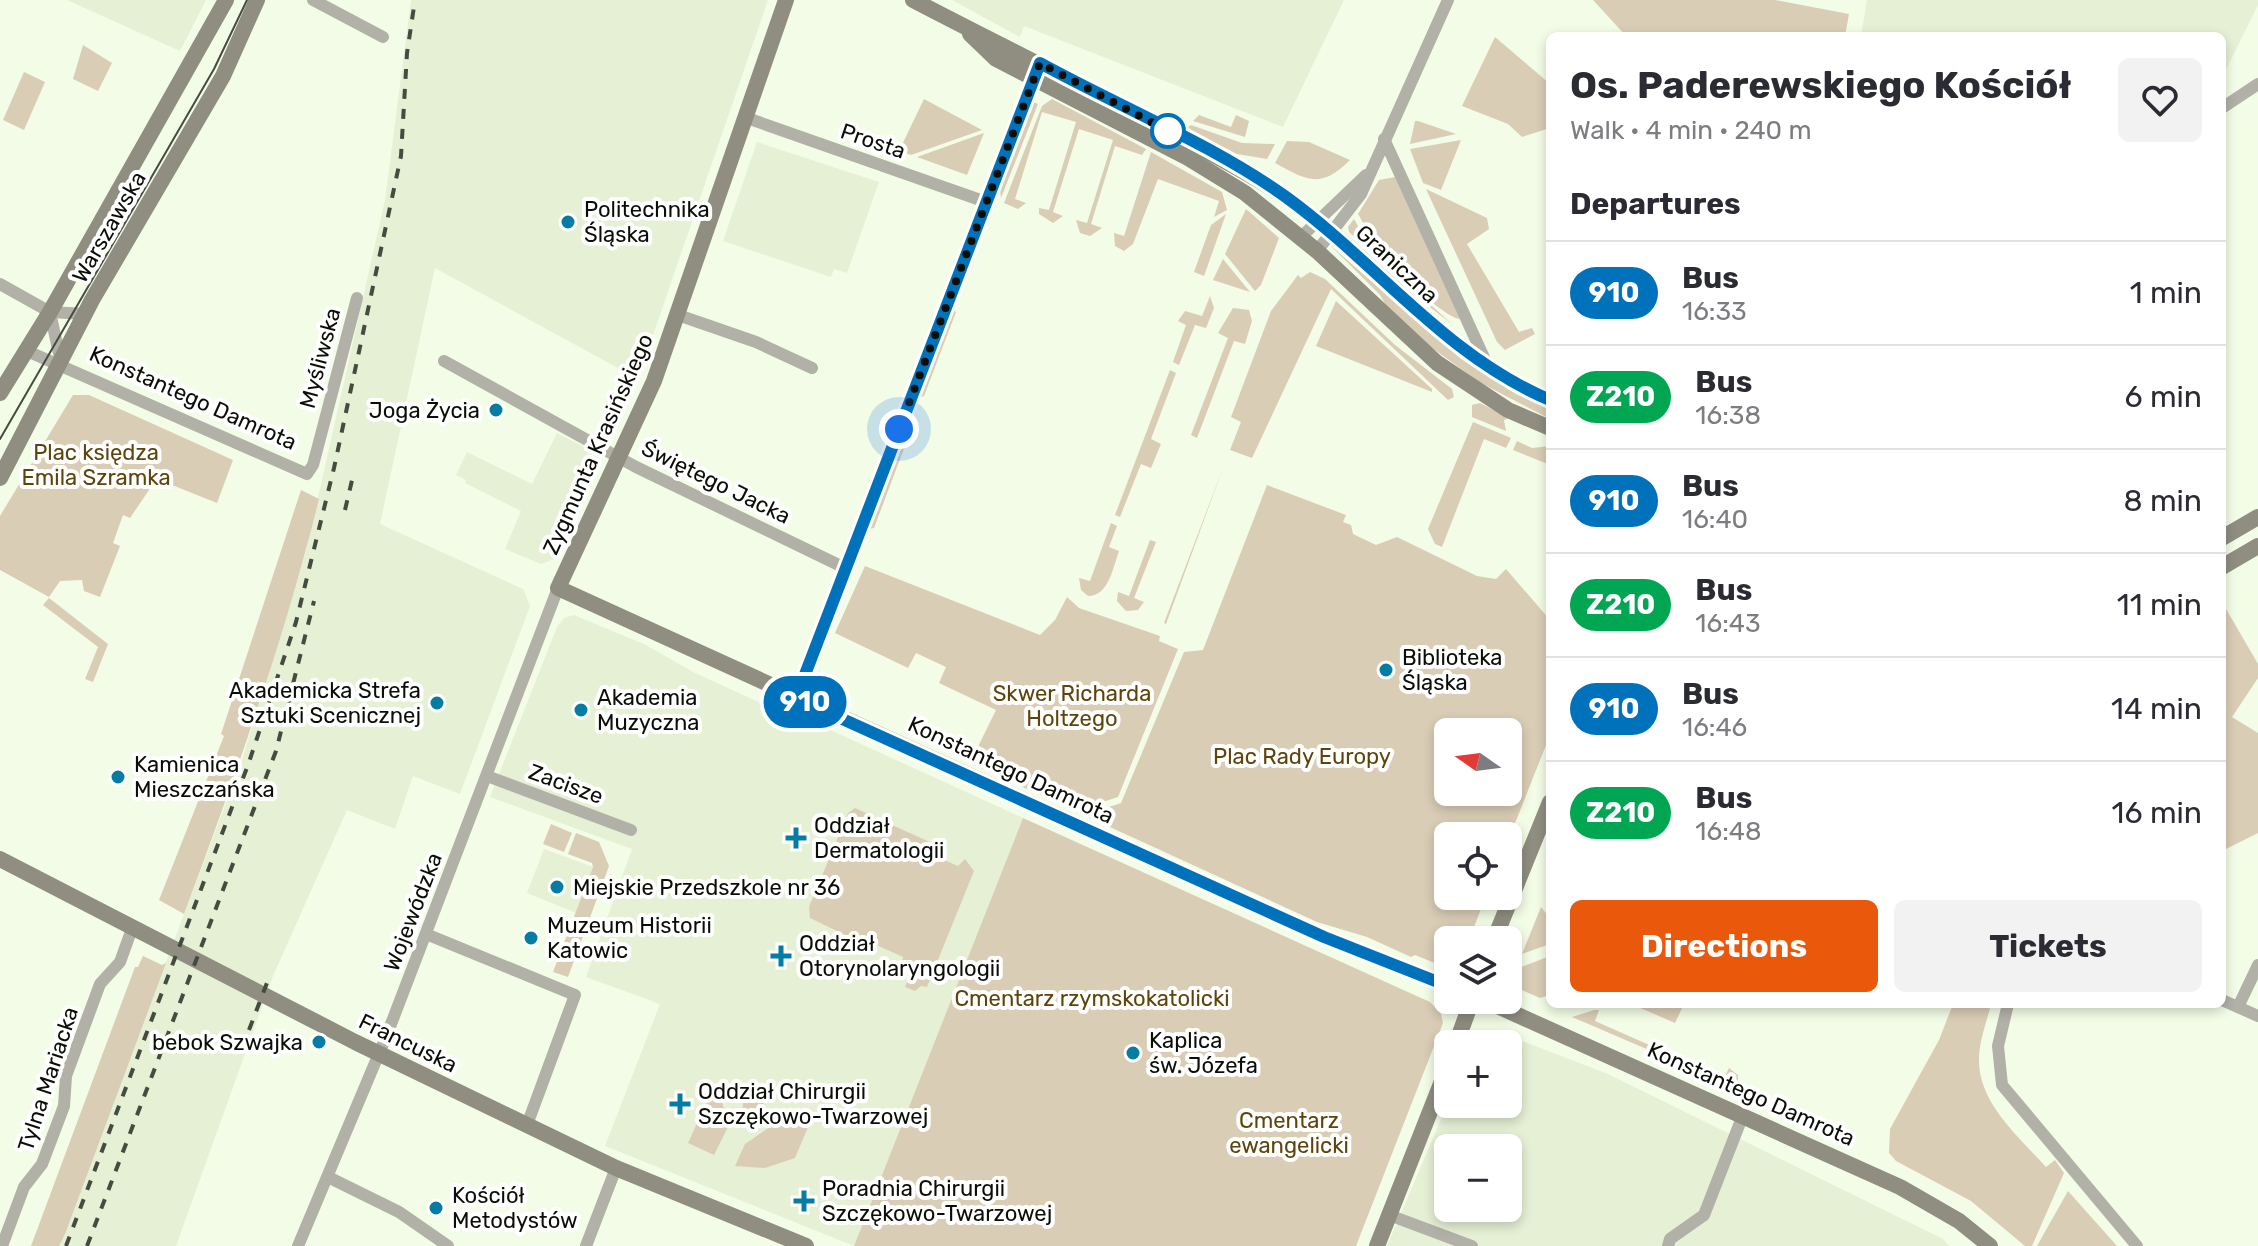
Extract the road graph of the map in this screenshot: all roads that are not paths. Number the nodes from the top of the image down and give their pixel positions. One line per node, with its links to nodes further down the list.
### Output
1 (226, 0): 21 (street, Warszawska)
2 (257, 0): 22 (street, Warszawska)
3 (313, 0): 7 (street)
4 (786, 0): 11 (street, Zygmunta Krasińskiego)
5 (913, 0): 8 (street, Graniczna)
6 (1448, 0): 12 (street)
7 (383, 37)
8 (1037, 71): 14 (street); 15 (street, Graniczna); 17 (street, Graniczna)
9 (2258, 84): 10 (street)
10 (2226, 105)
11 (747, 118): 14 (street, Prosta); 23 (street, Zygmunta Krasińskiego)
12 (1384, 139): 13 (street); 28 (street)
13 (1368, 172): 15 (street); 16 (street)
14 (986, 202): 39 (street)
15 (1316, 221): 16 (street, Graniczna); 17 (street)
16 (1331, 233): 18 (street); 28 (street, Graniczna)
17 (1301, 237): 18 (street, Graniczna)
18 (1317, 251): 31 (street, Graniczna)
19 (0, 284): 21 (street)
20 (357, 298): 33 (street, Myśliwska)
21 (50, 312): 22 (street); 24 (street, Warszawska); 26 (street, Konstantego Damrota)
22 (85, 314): 26 (street, Warszawska)
23 (678, 315): 27 (street); 32 (street, Zygmunta Krasińskiego)
24 (27, 351): 26 (street, Konstantego Damrota); 29 (street, Warszawska)
25 (444, 361): 32 (street, Świętego Jacka)
26 (61, 363): 33 (street, Konstantego Damrota); 34 (street, Warszawska)
27 (812, 368)
28 (1489, 368): 30 (street, Graniczna)
29 (0, 393)
30 (1546, 398)
31 (1546, 426)
32 (620, 458): 39 (street, Świętego Jacka); 40 (street, Zygmunta Krasińskiego)
33 (307, 474)
34 (0, 478)
35 (2258, 517): 36 (street)
36 (2226, 536)
37 (2258, 546): 38 (street)
38 (2226, 565)
39 (845, 568): 41 (street)
40 (558, 588): 41 (street, Konstantego Damrota); 42 (street, Wojewódzka)
41 (796, 698): 50 (street, Konstantego Damrota)
42 (487, 776): 44 (street, Zacisze); 48 (street, Wojewódzka)
43 (1546, 812): 47 (street)
44 (631, 830)
45 (0, 859): 46 (street, Francuska)
46 (133, 926): 56 (street, Francuska); 63 (street, Tylna Mariacka)
47 (1500, 926)
48 (426, 934): 56 (street, Wojewódzka); 59 (street)
49 (2258, 965): 52 (street)
50 (1434, 978)
51 (2226, 1002): 52 (street)
52 (2238, 1007): 55 (street)
53 (2007, 1008): 72 (street)
54 (1516, 1014): 58 (street, Konstantego Damrota)
55 (2258, 1016)
56 (378, 1053): 59 (street, Francuska); 61 (street, Wojewódzka)
57 (1434, 1101): 62 (street)
58 (1743, 1115): 70 (street); 71 (street, Konstantego Damrota)
59 (527, 1125): 60 (street, Francuska)
60 (616, 1168): 66 (street); 67 (street, Francuska)
61 (328, 1177): 64 (street, Wojewódzka); 65 (street)
62 (1389, 1215): 68 (street); 69 (street)
63 (2, 1246)
64 (298, 1246)
65 (448, 1246)
66 (586, 1246)
67 (806, 1246)
68 (1377, 1246)
69 (1472, 1246)
70 (1668, 1246)
71 (1990, 1246)
72 (2137, 1246)

